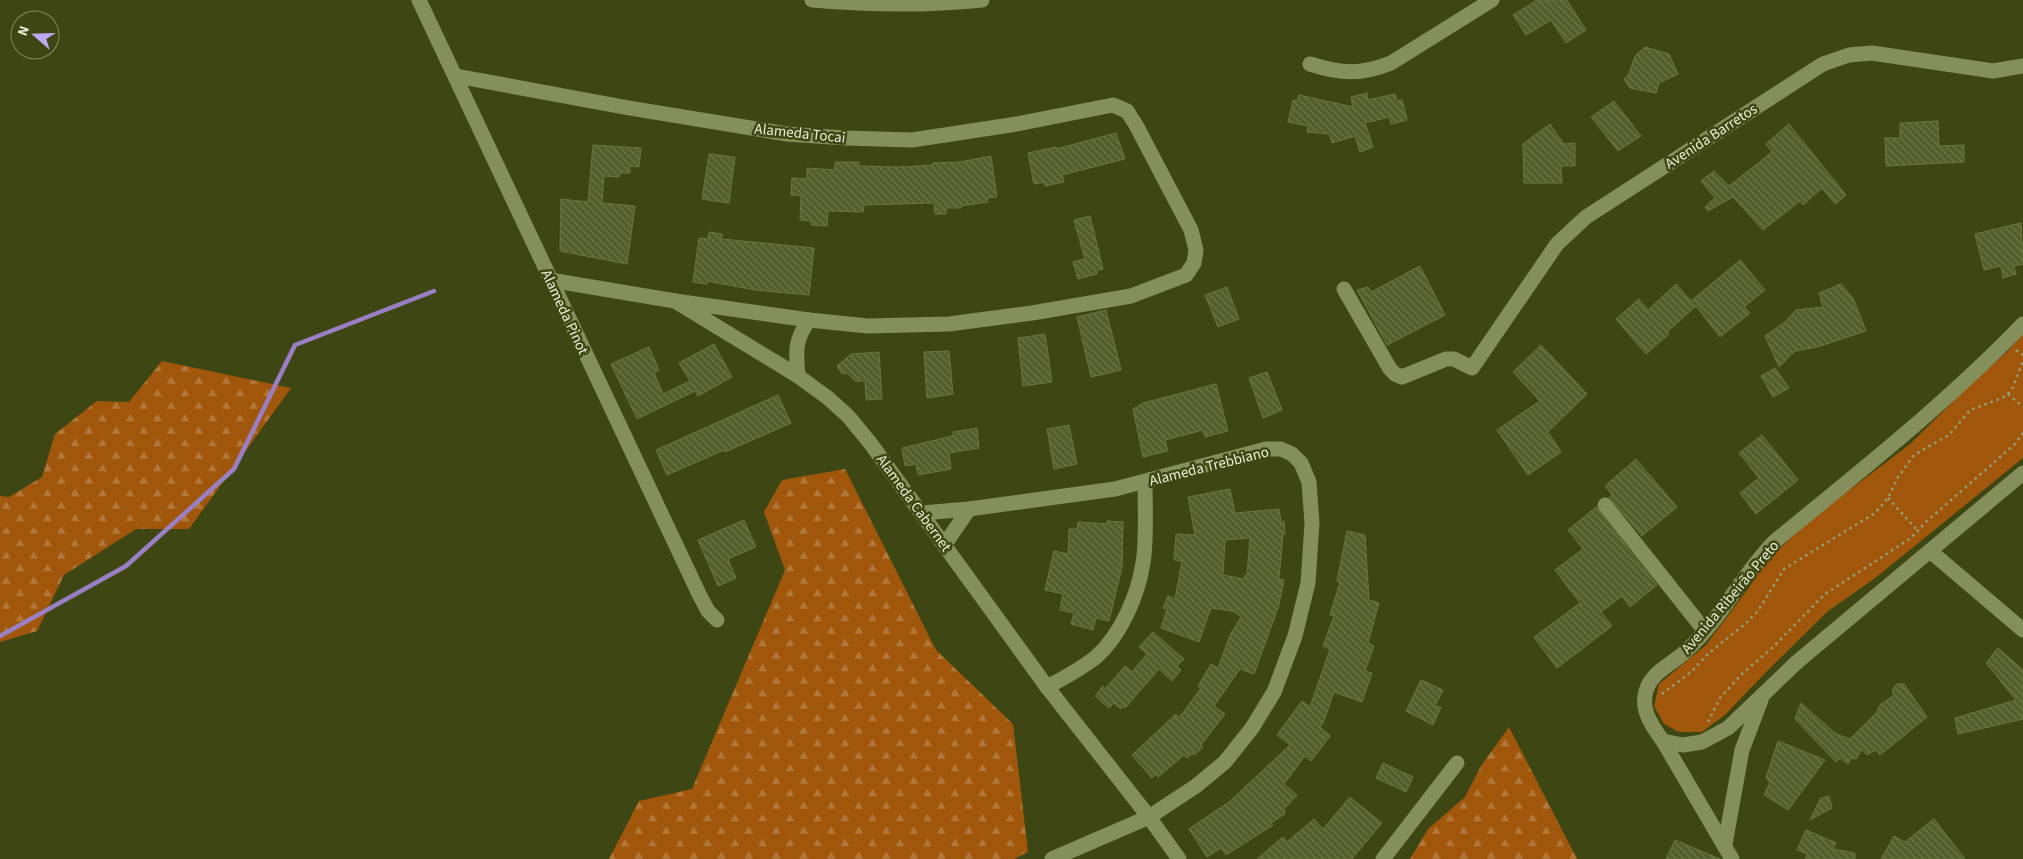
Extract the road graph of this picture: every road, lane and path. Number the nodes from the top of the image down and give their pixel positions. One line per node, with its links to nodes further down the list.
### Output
1 (419, 0): 7 (street, Alameda Pinot)
2 (812, 0): 3 (street)
3 (982, 0)
4 (1492, 0): 5 (street)
5 (1310, 64)
6 (2023, 66): 9 (street, Avenida Barretos)
7 (456, 76): 8 (street, Alameda Pinot); 11 (street, Alameda Tocai)
8 (550, 280): 10 (street, Alameda Cabernet); 27 (street, Alameda Pinot)
9 (1344, 289)
10 (674, 301): 11 (street, Alameda Tocai); 14 (street, Alameda Cabernet)
11 (809, 320): 14 (street)
12 (2023, 324): 28 (street, Avenida Ribeirão Preto)
13 (2023, 361): 15 (path)
14 (798, 376): 23 (street, Alameda Cabernet)
15 (2008, 394): 16 (path); 20 (path)
16 (2023, 407)
17 (2023, 433): 24 (path)
18 (2023, 473): 26 (street)
19 (1146, 482): 22 (street, Alameda Trebbiano); 30 (street); 36 (street, Alameda Trebbiano)
20 (1888, 498): 24 (path); 32 (path)
21 (1604, 505): 28 (street)
22 (969, 509): 23 (street, Alameda Trebbiano); 25 (street)
23 (922, 513): 25 (street, Alameda Cabernet)
24 (1918, 530): 33 (path)
25 (945, 544): 30 (street, Alameda Cabernet)
26 (1930, 551): 29 (street); 31 (street)
27 (717, 620)
28 (1705, 630): 34 (street, Avenida Ribeirão Preto)
29 (2023, 630)
30 (1047, 687): 36 (street, Alameda Cabernet)
31 (1763, 694): 34 (street); 37 (street)
32 (1660, 696)
33 (1705, 724)
34 (1663, 741): 37 (street, Avenida Ribeirão Preto)
35 (1457, 763): 40 (street)
36 (1149, 817): 38 (street, Alameda Trebbiano); 39 (street, Alameda Cabernet)
37 (1725, 844): 41 (street, Avenida Ribeirão Preto)
38 (1052, 859)
39 (1179, 859)
40 (1383, 859)
41 (1732, 859)

